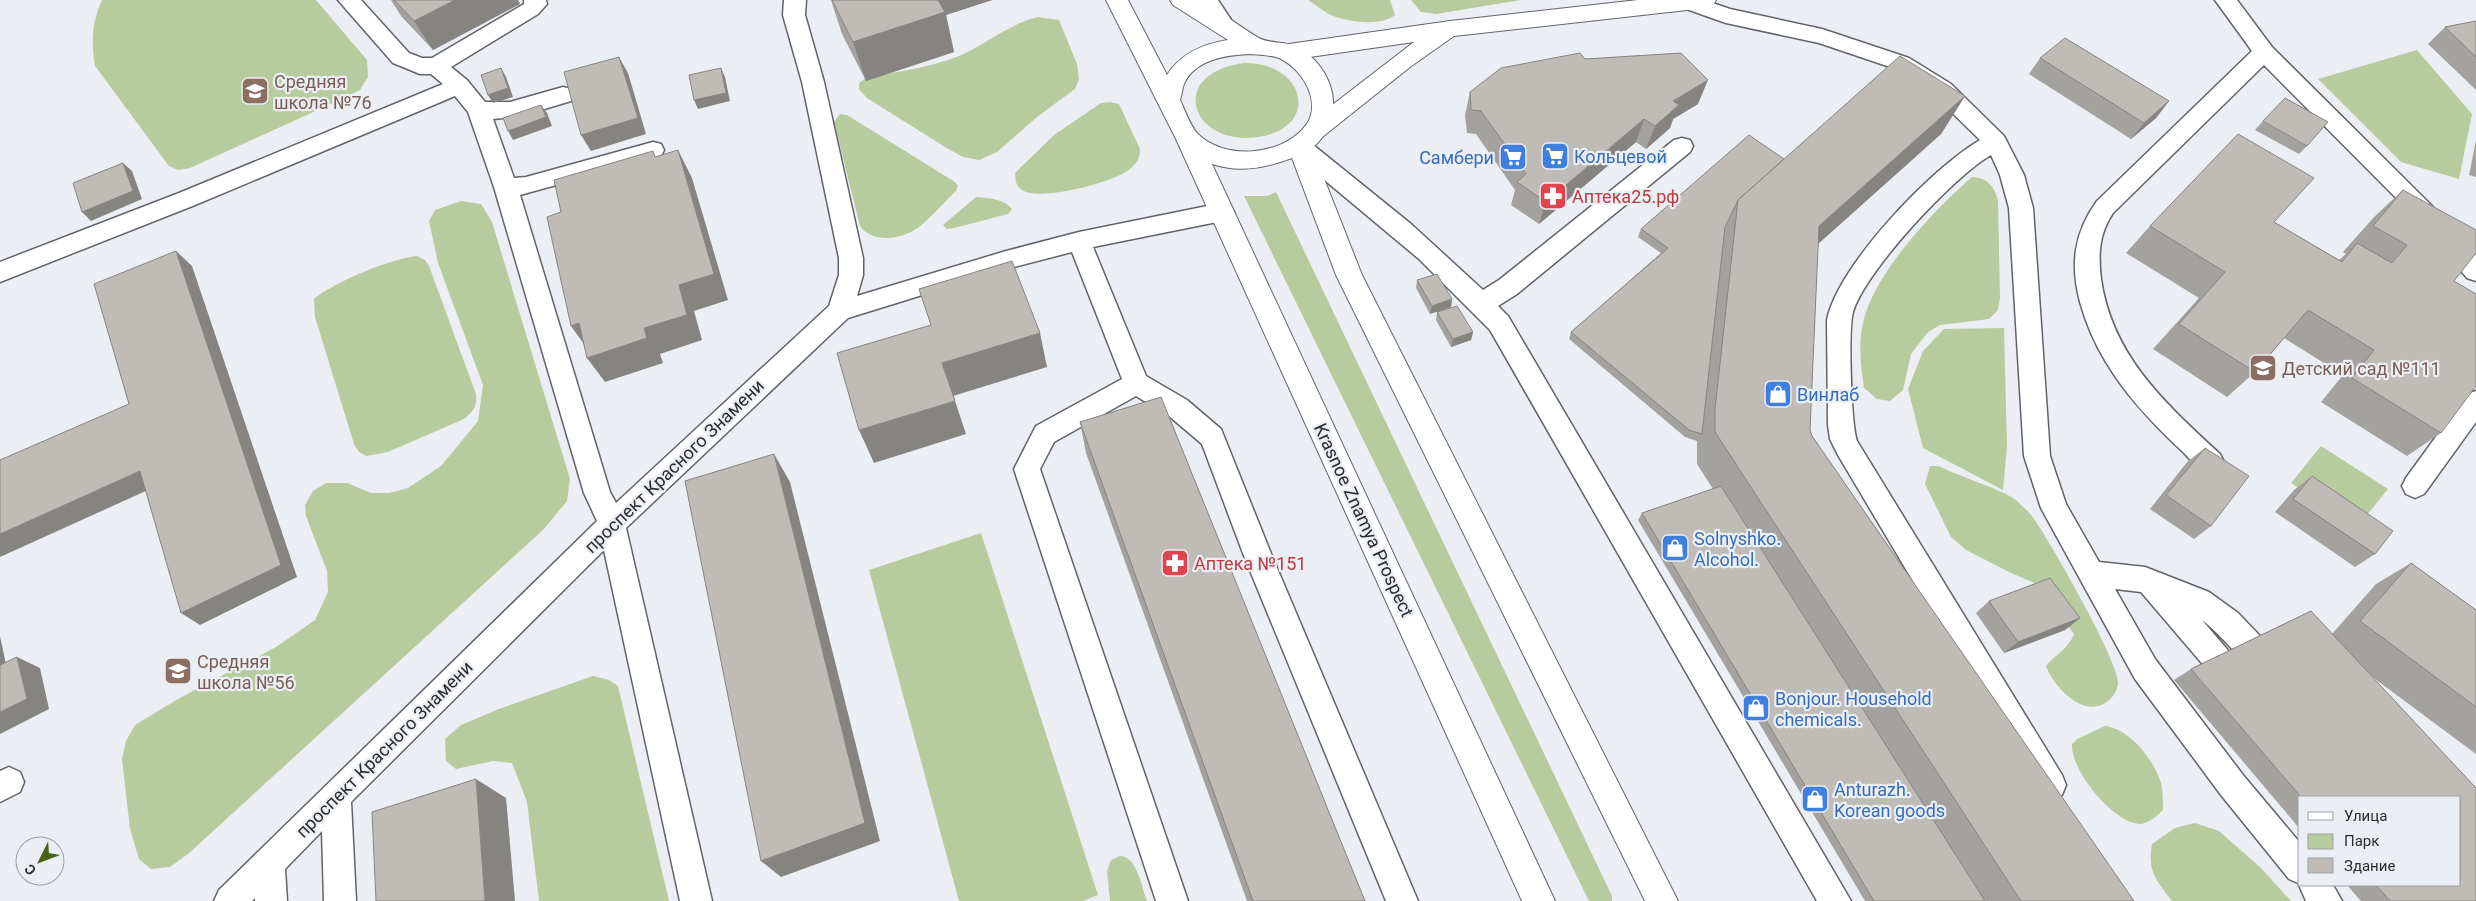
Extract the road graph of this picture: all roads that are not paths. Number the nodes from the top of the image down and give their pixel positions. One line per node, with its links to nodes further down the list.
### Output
1 (349, 0): 14 (lane)
2 (535, 0): 14 (lane)
3 (795, 0): 30 (lane)
4 (1117, 0): 17 (main road)
5 (1180, 0): 9 (main road)
6 (1207, 0): 9 (lane)
7 (1690, 0): 10 (main road); 21 (lane)
8 (2226, 0): 13 (lane)
9 (1224, 26): 11 (main road)
10 (1450, 29): 12 (main road); 20 (main road)
11 (1255, 46): 12 (main road); 17 (main road)
12 (1289, 52): 20 (main road)
13 (2264, 52): 27 (lane); 33 (lane)
14 (436, 66): 15 (lane)
15 (459, 86): 18 (lane); 28 (lane)
16 (563, 95): 18 (lane)
17 (1169, 98): 19 (main road)
18 (478, 109): 24 (lane)
19 (1188, 139): 20 (main road); 25 (main road, Krasnoe Znamya Prospect)
20 (1306, 139): 29 (lane); 52 (main road)
21 (1996, 142): 36 (lane); 41 (lane)
22 (1682, 146): 29 (lane)
23 (653, 150): 24 (lane)
24 (506, 187): 35 (lane)
25 (1222, 212): 26 (lane, проспект Красного Знамени); 51 (main road, Krasnoe Znamya Prospect)
26 (1079, 241): 30 (lane, проспект Красного Знамени); 31 (lane)
27 (2476, 271)
28 (0, 272)
29 (1482, 304): 53 (lane)
30 (840, 311): 35 (lane, проспект Красного Знамени)
31 (1136, 383): 49 (lane); 50 (lane)
32 (2476, 402): 34 (lane)
33 (2211, 462)
34 (2415, 486)
35 (612, 524): 40 (lane, проспект Красного Знамени); 48 (lane)
36 (2091, 572): 37 (lane); 43 (lane)
37 (2145, 580): 38 (lane); 39 (lane)
38 (2290, 688)
39 (2255, 703)
40 (336, 796): 42 (lane, проспект Красного Знамени); 47 (lane)
41 (2064, 805)
42 (269, 863): 45 (lane, проспект Красного Знамени); 46 (lane)
43 (2298, 866)
44 (2314, 886): 54 (lane)
45 (230, 901)
46 (271, 901)
47 (340, 901)
48 (696, 901)
49 (1172, 901)
50 (1402, 901)
51 (1538, 901)
52 (1662, 901)
53 (1835, 901)
54 (2326, 901)

